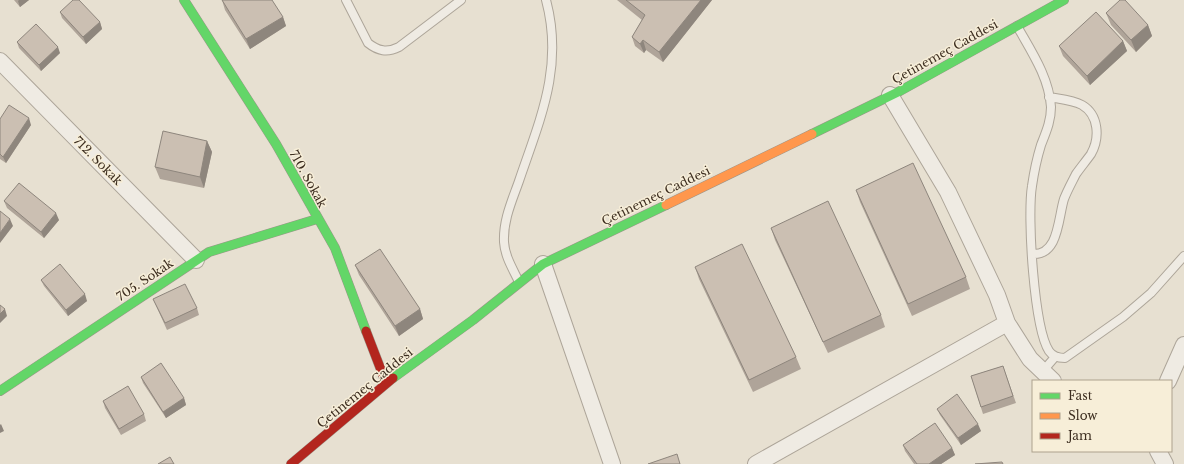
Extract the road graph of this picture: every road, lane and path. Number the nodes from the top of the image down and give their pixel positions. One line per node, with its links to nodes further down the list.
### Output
1 (184, 0): 10 (main road, 710. Sokak)
2 (346, 0): 3 (lane)
3 (461, 0)
4 (546, 0): 15 (lane)
5 (1064, 0): 6 (main road, Çetinemeç Caddesi)
6 (1017, 26): 8 (main road, Çetinemeç Caddesi); 9 (lane)
7 (0, 61): 13 (street, 712. Sokak)
8 (890, 96): 14 (main road, Çetinemeç Caddesi); 16 (street)
9 (1049, 97): 11 (lane); 11 (lane)
10 (317, 219): 13 (main road, 705. Sokak); 21 (main road, 710. Sokak)
11 (1032, 254): 18 (lane)
12 (1184, 256): 18 (lane)
13 (196, 260): 22 (main road, 705. Sokak)
14 (543, 264): 15 (main road, Çetinemeç Caddesi); 25 (street)
15 (519, 283): 21 (main road, Çetinemeç Caddesi)
16 (1007, 323): 19 (street); 26 (street)
17 (1184, 346): 20 (street)
18 (1055, 356): 19 (lane)
19 (1048, 376)
20 (1168, 380)
21 (386, 383): 24 (main road, Çetinemeç Caddesi)
22 (0, 391)
23 (1159, 452): 27 (street)
24 (291, 464)
25 (612, 464)
26 (756, 464)
27 (1165, 464)

